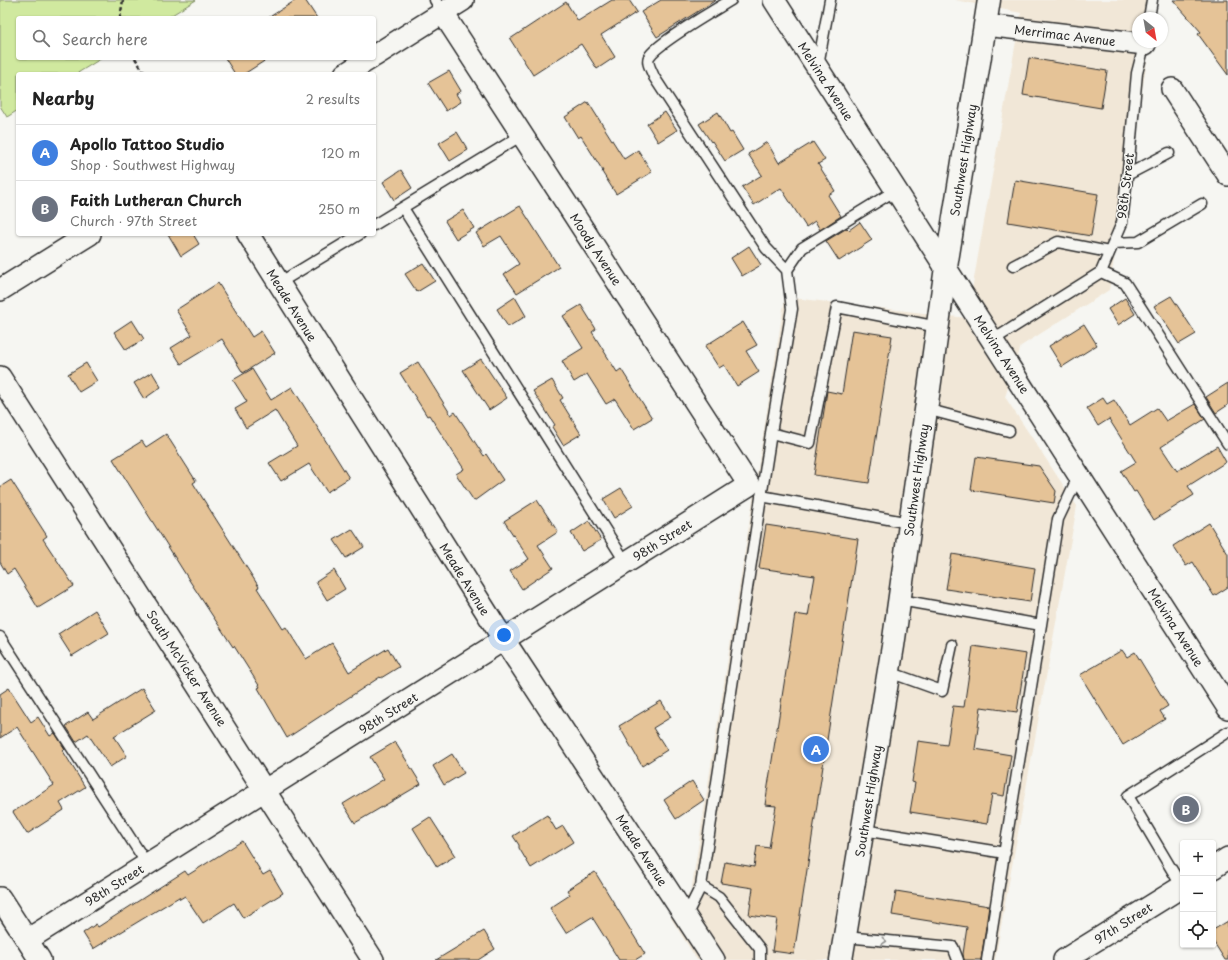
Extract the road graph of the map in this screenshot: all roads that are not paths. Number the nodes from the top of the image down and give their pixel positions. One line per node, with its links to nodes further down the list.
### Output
1 (463, 0): 7 (street)
2 (731, 0): 31 (lane)
3 (774, 0): 14 (street, Melvina Avenue)
4 (830, 0): 14 (lane)
5 (989, 0): 9 (main road, Southwest Highway)
6 (1152, 0): 8 (lane)
7 (439, 6): 12 (street); 17 (street, Moody Avenue)
8 (1150, 12)
9 (985, 25): 10 (street, Merrimac Avenue); 30 (main road, Southwest Highway)
10 (1132, 42)
11 (1144, 48): 19 (lane, 98th Street)
12 (376, 54)
13 (368, 60): 15 (street)
14 (817, 67): 21 (street, Melvina Avenue)
15 (348, 72)
16 (1172, 89): 20 (street)
17 (522, 135): 23 (lane); 43 (street, Moody Avenue)
18 (1169, 153): 19 (lane)
19 (1127, 175): 28 (lane, 98th Street)
20 (1228, 175)
21 (896, 190): 30 (street, Melvina Avenue); 31 (lane)
22 (1202, 204): 28 (lane)
23 (403, 208): 24 (lane); 45 (lane)
24 (376, 224)
25 (87, 236): 34 (street)
26 (249, 236): 33 (street, Meade Avenue)
27 (357, 236): 33 (lane)
28 (1111, 248): 29 (lane); 32 (lane, 98th Street)
29 (1013, 266)
30 (946, 267): 35 (main road, Southwest Highway); 36 (street, Melvina Avenue)
31 (787, 270): 40 (lane)
32 (1101, 272): 36 (lane); 41 (lane)
33 (279, 283): 49 (street, Meade Avenue)
34 (0, 290)
35 (938, 327): 38 (main road, Southwest Highway); 40 (lane)
36 (993, 340): 42 (street, Melvina Avenue)
37 (0, 377): 54 (street, South McVicker Avenue)
38 (926, 409): 39 (lane); 44 (main road, Southwest Highway)
39 (1009, 431)
40 (771, 433): 43 (lane)
41 (1228, 444)
42 (1079, 475): 47 (lane); 52 (street, Melvina Avenue)
43 (755, 491): 44 (lane); 45 (street, 98th Street); 61 (lane)
44 (910, 523): 46 (main road, Southwest Highway)
45 (626, 563): 49 (street, 98th Street)
46 (900, 600): 47 (lane); 51 (main road, Southwest Highway)
47 (1041, 625): 56 (lane)
48 (0, 637): 58 (lane)
49 (504, 640): 54 (street, 98th Street); 64 (street, Meade Avenue)
50 (952, 645): 51 (lane)
51 (889, 672): 55 (main road, Southwest Highway)
52 (1228, 708)
53 (1228, 732): 60 (lane)
54 (265, 790): 58 (street, 98th Street); 68 (street, South McVicker Avenue)
55 (863, 830): 56 (lane); 65 (main road, Southwest Highway)
56 (1005, 853): 73 (lane)
57 (1228, 858): 59 (street)
58 (147, 864): 66 (street, 98th Street)
59 (1216, 866)
60 (1180, 884)
61 (701, 886): 64 (lane); 70 (lane)
62 (1180, 888): 74 (street, 97th Street)
63 (0, 898): 66 (street)
64 (686, 916): 69 (street, Meade Avenue)
65 (845, 937): 71 (main road, Southwest Highway); 72 (lane, one-way to 72)
66 (27, 940): 67 (street)
67 (40, 960)
68 (373, 960)
69 (714, 960)
70 (760, 960)
71 (841, 960)
72 (958, 960)
73 (987, 960)
74 (1064, 960)

